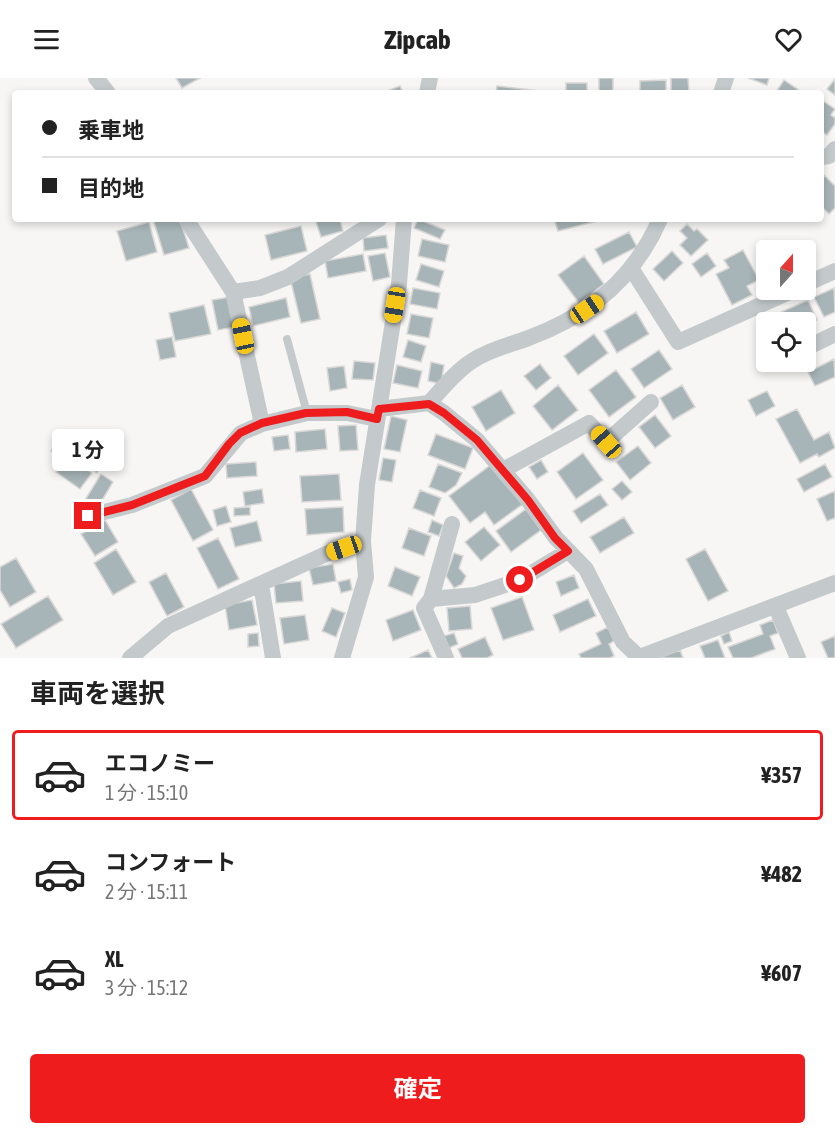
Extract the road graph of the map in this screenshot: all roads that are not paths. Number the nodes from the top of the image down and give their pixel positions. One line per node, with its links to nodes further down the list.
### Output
1 (96, 78): 2 (street)
2 (106, 90)
3 (188, 222): 10 (street)
4 (374, 222): 10 (street)
5 (404, 222): 18 (street)
6 (659, 222): 7 (street)
7 (631, 267): 11 (street); 16 (street)
8 (835, 271): 9 (street)
9 (816, 280)
10 (233, 292): 19 (street)
11 (772, 300)
12 (835, 334): 14 (street)
13 (287, 339): 17 (lane)
14 (816, 343)
15 (651, 402): 20 (street)
16 (429, 404): 18 (street); 20 (street)
17 (306, 413): 18 (street); 19 (street)
18 (378, 414): 23 (street)
19 (262, 423): 21 (street)
20 (503, 470): 24 (street)
21 (88, 516)
22 (452, 524): 27 (street)
23 (363, 541): 26 (street); 31 (street)
24 (568, 551): 27 (street); 33 (street)
25 (835, 583): 28 (street)
26 (261, 585): 29 (street); 30 (street)
27 (431, 600): 32 (street)
28 (776, 607): 33 (street); 34 (street)
29 (130, 658)
30 (273, 658)
31 (342, 658)
32 (446, 658)
33 (639, 658)
34 (798, 658)

